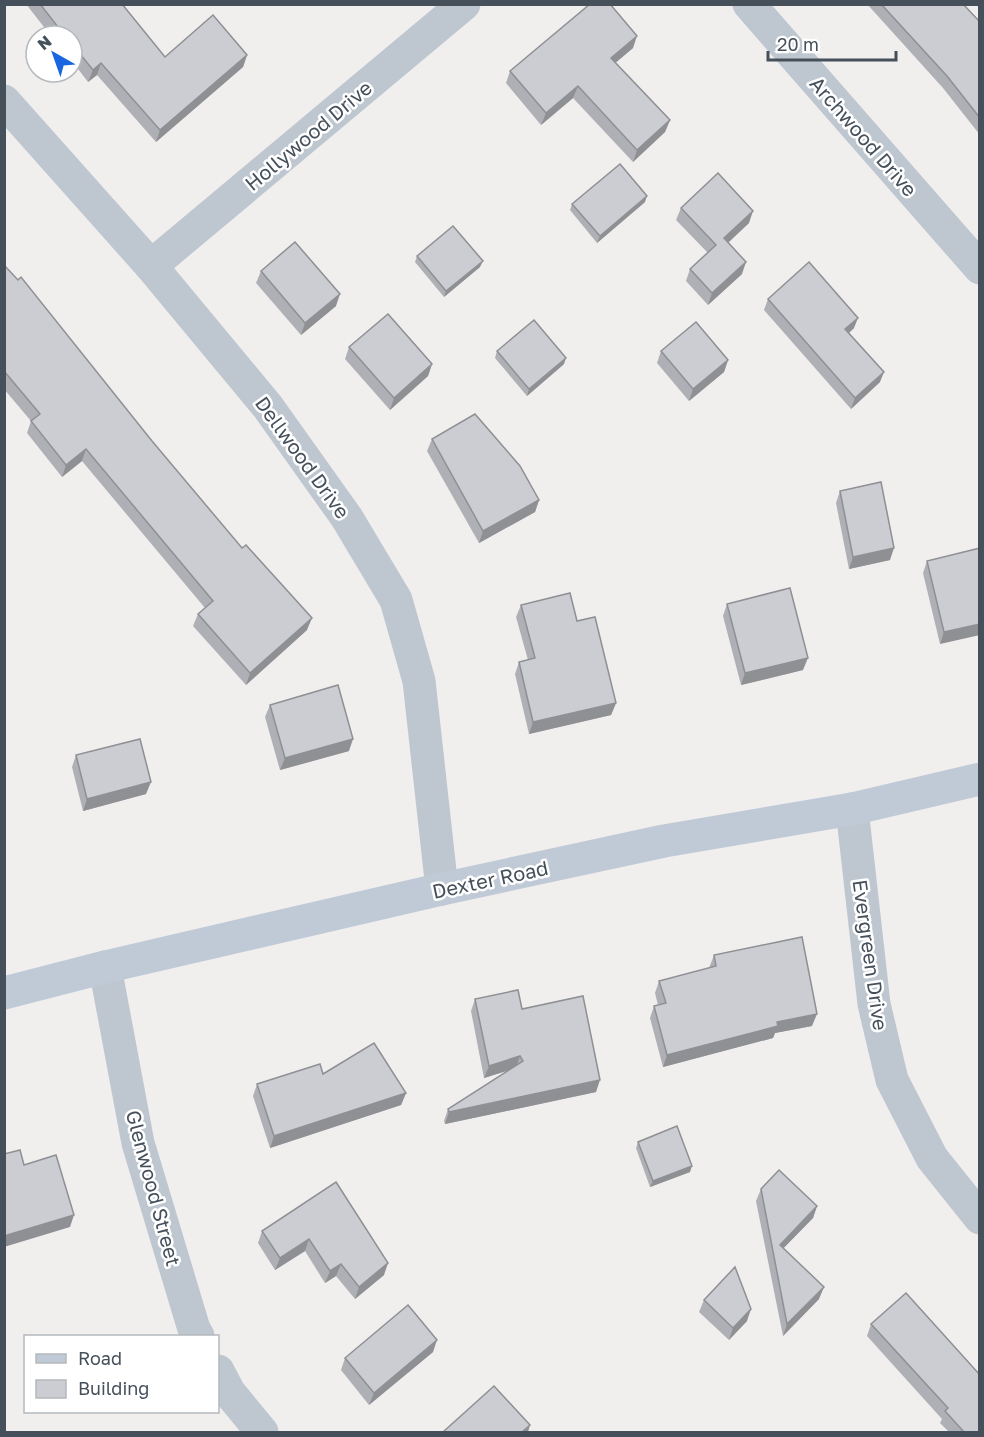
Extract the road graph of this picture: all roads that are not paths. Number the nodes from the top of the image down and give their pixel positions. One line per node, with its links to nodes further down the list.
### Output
1 (464, 4): 4 (street, Hollywood Drive)
2 (749, 4): 5 (street, Archwood Drive)
3 (4, 101): 4 (street, Dellwood Drive)
4 (151, 266): 8 (street, Dellwood Drive)
5 (980, 268)
6 (980, 779): 7 (main road, Dexter Road)
7 (852, 809): 8 (main road, Dexter Road); 11 (street, Evergreen Drive)
8 (442, 889): 9 (main road, Dexter Road)
9 (105, 967): 10 (main road, Dexter Road); 12 (street, Glenwood Street)
10 (4, 993)
11 (980, 1218)
12 (197, 1335)
13 (219, 1373): 14 (street)
14 (262, 1432)

